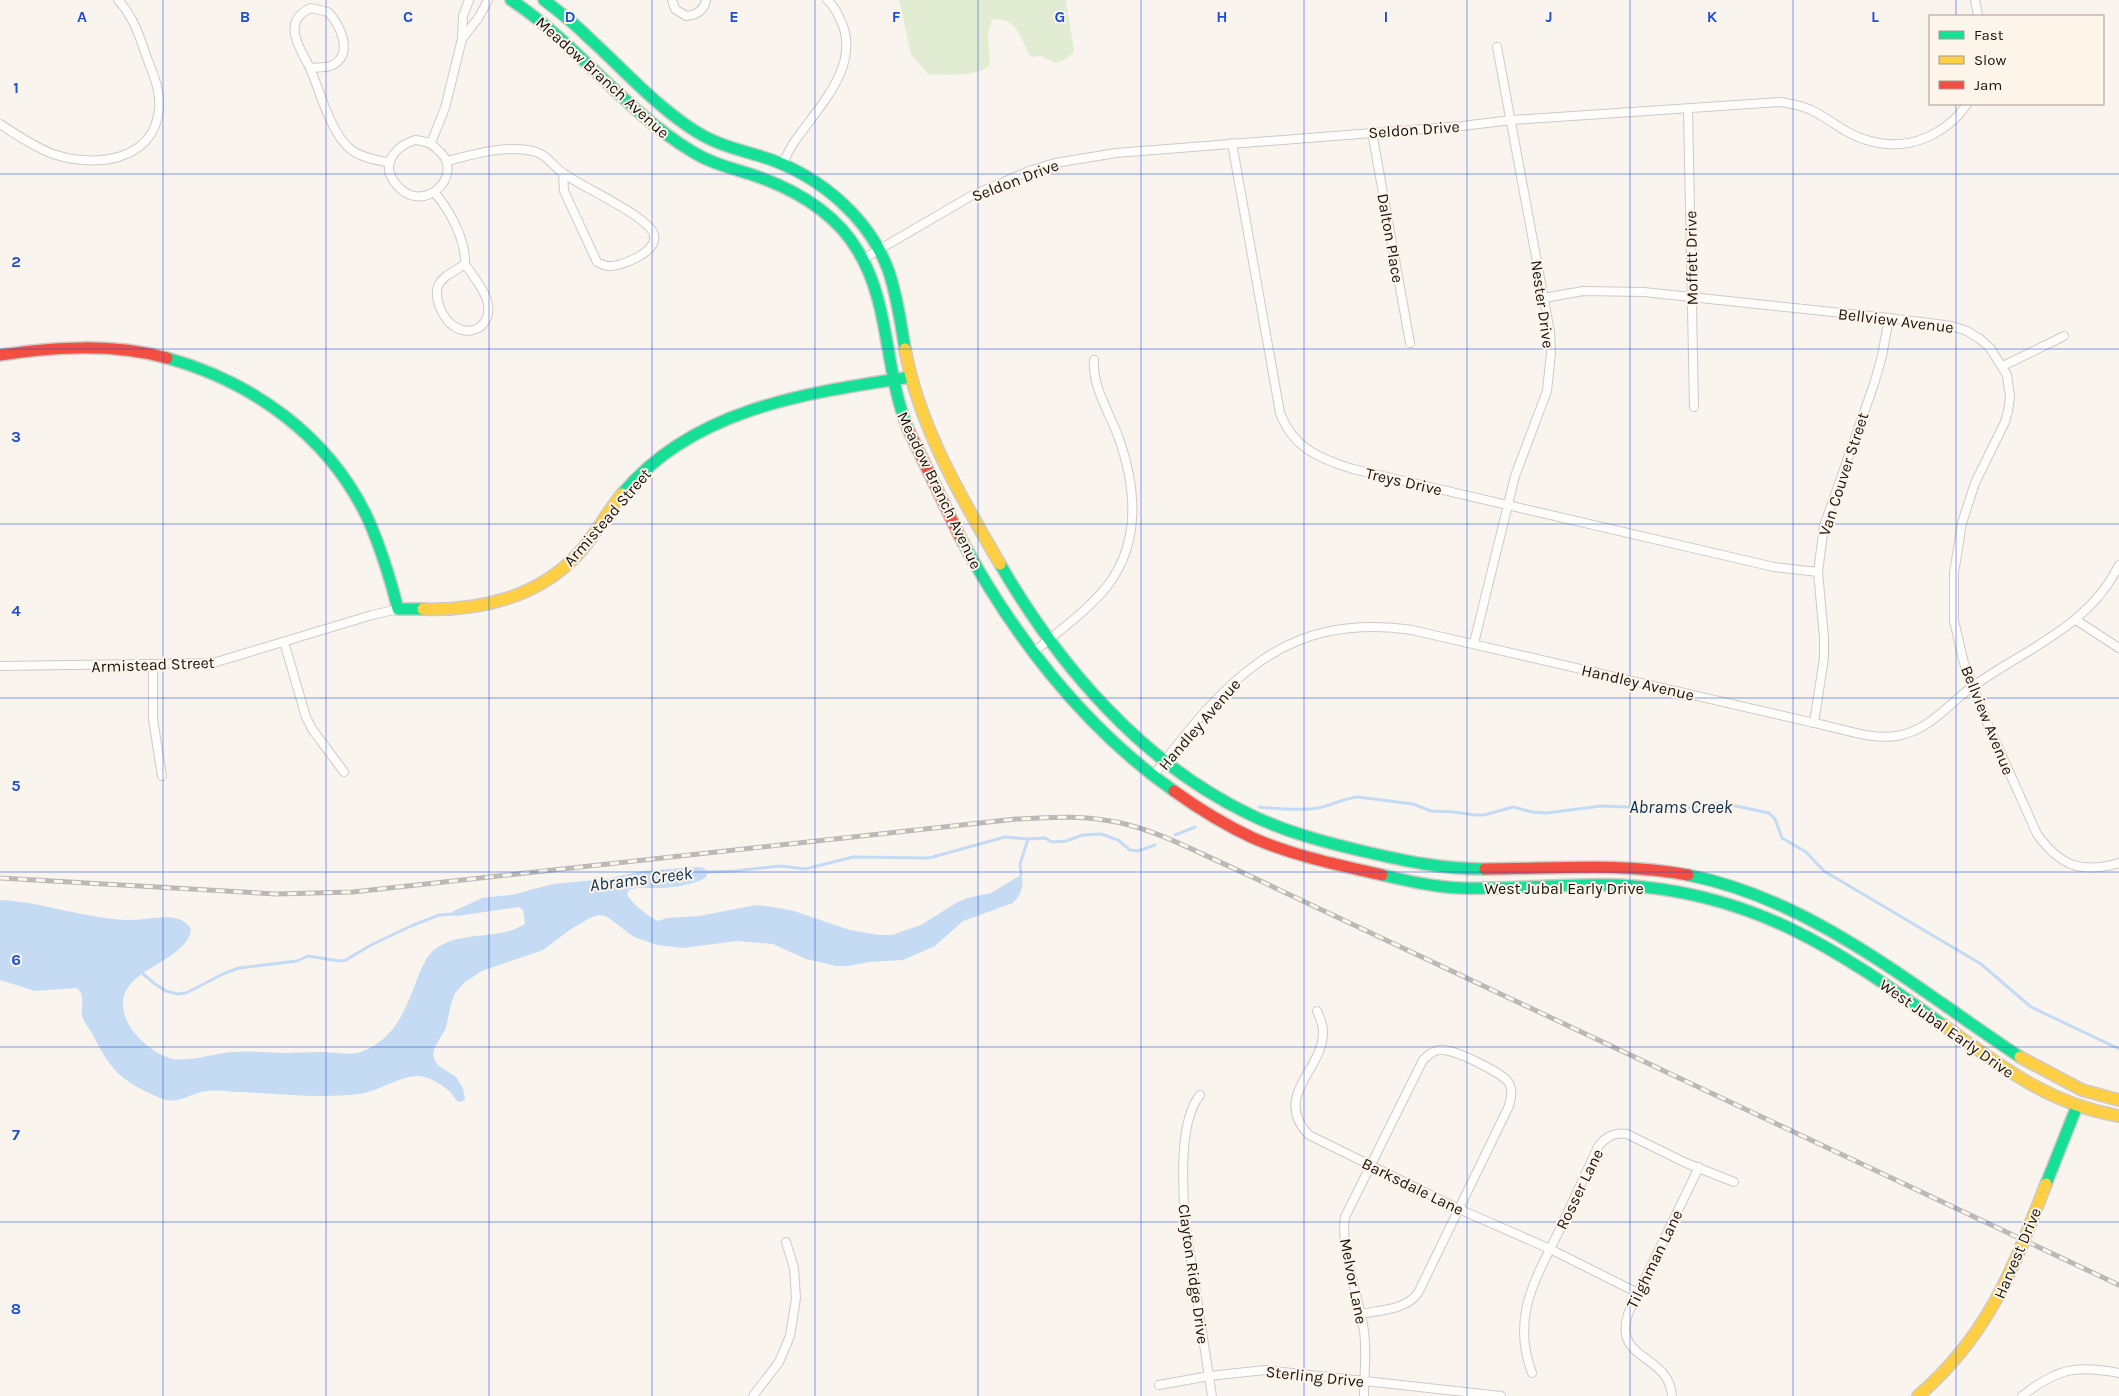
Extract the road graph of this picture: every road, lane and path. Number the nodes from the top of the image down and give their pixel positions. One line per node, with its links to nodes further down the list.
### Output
1 (469, 0): 11 (street)
2 (488, 0): 11 (street)
3 (511, 0): 27 (main road, Meadow Branch Avenue)
4 (544, 0): 23 (main road, Meadow Branch Avenue)
5 (672, 0): 6 (street)
6 (706, 0)
7 (827, 0): 23 (street)
8 (1975, 0): 10 (street)
9 (121, 1): 17 (street)
10 (1978, 15)
11 (462, 39): 19 (street)
12 (1497, 46): 16 (street, Nester Drive)
13 (310, 68): 13 (street); 21 (street)
14 (1966, 105): 15 (street, Seldon Drive)
15 (1688, 108): 16 (street, Seldon Drive); 30 (street, Moffett Drive)
16 (1512, 120): 18 (street, Seldon Drive); 29 (street, Nester Drive)
17 (0, 124)
18 (1372, 132): 20 (street, Seldon Drive); 33 (street, Dalton Place)
19 (430, 143): 21 (street); 22 (street)
20 (1232, 143): 26 (street, Seldon Drive); 40 (street, Treys Drive)
21 (388, 162): 25 (street)
22 (446, 162): 24 (street); 25 (street)
23 (782, 164): 26 (main road, Meadow Branch Avenue)
24 (563, 173): 24 (street)
25 (436, 193): 28 (street)
26 (879, 249): 27 (street, Seldon Drive); 37 (main road, Meadow Branch Avenue)
27 (863, 259): 38 (main road, Meadow Branch Avenue)
28 (464, 264): 28 (street)
29 (1544, 298): 30 (street, Bellview Avenue); 40 (street, Nester Drive)
30 (1692, 298): 31 (street, Bellview Avenue); 39 (street, Moffett Drive)
31 (1889, 318): 36 (street, Bellview Avenue); 42 (street, Van Couver Street)
32 (2064, 336): 36 (street)
33 (1410, 344)
34 (0, 355): 43 (main road)
35 (1094, 360): 45 (street)
36 (2003, 366): 52 (street, Bellview Avenue)
37 (911, 378): 38 (main road, Armistead Street); 45 (main road, Meadow Branch Avenue)
38 (892, 380): 43 (main road, Armistead Street); 49 (main road, Meadow Branch Avenue)
39 (1694, 407)
40 (1507, 504): 42 (street, Treys Drive); 47 (street, Nester Drive)
41 (2119, 565): 44 (street, Handley Avenue)
42 (1818, 572): 53 (street, Van Couver Street)
43 (398, 610): 46 (street, Armistead Street)
44 (2076, 620): 48 (street); 52 (street, Handley Avenue)
45 (1049, 639): 49 (street); 54 (main road, Meadow Branch Avenue)
46 (284, 642): 50 (street, Armistead Street); 55 (street)
47 (1474, 643): 53 (street, Handley Avenue); 54 (street, Handley Avenue)
48 (2119, 648)
49 (1034, 652): 57 (main road, Meadow Branch Avenue)
50 (153, 665): 51 (street, Armistead Street); 56 (street)
51 (0, 666)
52 (1973, 686): 53 (street, Handley Avenue); 58 (street, Bellview Avenue)
53 (1814, 723)
54 (1165, 760): 57 (street, Handley Avenue); 60 (main road, West Jubal Early Drive)
55 (344, 772)
56 (162, 776)
57 (1153, 776): 63 (main road, West Jubal Early Drive)
58 (2119, 863)
59 (1317, 1011): 65 (street, Barksdale Lane)
60 (2083, 1090): 62 (main road, West Jubal Early Drive); 63 (street, Harvest Drive)
61 (1200, 1095): 75 (street, Clayton Ridge Drive)
62 (2119, 1100)
63 (2077, 1106): 64 (main road, West Jubal Early Drive); 78 (main road, Harvest Drive)
64 (2119, 1116)
65 (1370, 1166): 68 (street, Barksdale Lane); 68 (street, Melvor Lane); 72 (street, Melvor Lane)
66 (1699, 1167): 67 (street, Rosser Lane); 70 (street, Rosser Lane); 71 (street, Tilghman Lane)
67 (1734, 1182)
68 (1459, 1208): 70 (street, Barksdale Lane); 72 (street, Melvor Lane)
69 (786, 1242): 79 (street)
70 (1550, 1249): 71 (street, Barksdale Lane); 73 (street, Rosser Lane)
71 (1638, 1293): 83 (street, Tilghman Lane)
72 (1361, 1314): 76 (street, Melvor Lane)
73 (1532, 1373)
74 (2119, 1373): 84 (street)
75 (1209, 1376): 76 (street, Sterling Drive); 77 (street, Sterling Drive); 80 (street, Clayton Ridge Drive)
76 (1364, 1381): 81 (street, Melvor Lane); 82 (street, Sterling Drive)
77 (1159, 1385)
78 (1922, 1394)
79 (753, 1396)
80 (1212, 1396)
81 (1364, 1396)
82 (1501, 1396)
83 (1672, 1396)
84 (2022, 1396)

